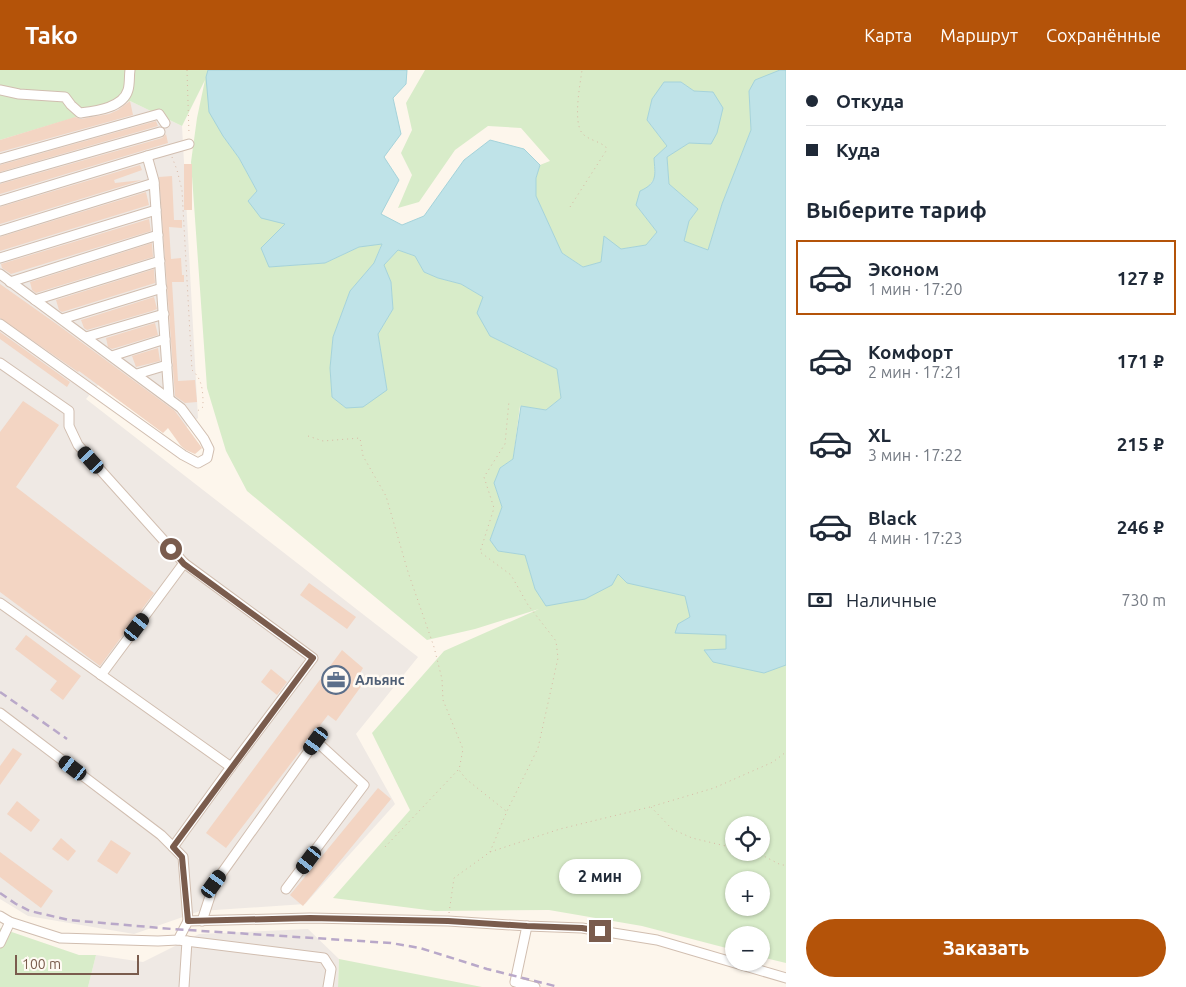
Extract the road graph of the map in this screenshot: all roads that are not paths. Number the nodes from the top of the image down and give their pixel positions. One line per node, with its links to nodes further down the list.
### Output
1 (130, 70): 2 (lane)
2 (0, 90)
3 (165, 123): 7 (lane)
4 (160, 132): 8 (lane)
5 (190, 144): 6 (lane)
6 (147, 156): 9 (lane); 10 (lane)
7 (0, 159)
8 (0, 178)
9 (154, 183): 11 (lane); 12 (lane)
10 (0, 200)
11 (156, 210): 13 (lane); 14 (lane)
12 (0, 231)
13 (158, 235): 15 (lane); 17 (lane)
14 (0, 258)
15 (160, 261): 18 (lane); 19 (lane)
16 (0, 274): 17 (lane)
17 (10, 282): 19 (lane)
18 (162, 288): 20 (lane); 21 (lane)
19 (35, 300): 21 (lane)
20 (164, 314): 23 (lane); 24 (lane)
21 (62, 319): 23 (lane)
22 (0, 324): 29 (lane)
23 (86, 337): 25 (lane)
24 (165, 339): 25 (lane); 27 (lane)
25 (112, 356): 28 (lane)
26 (0, 363): 30 (lane)
27 (167, 365): 28 (lane); 29 (lane)
28 (137, 374): 29 (lane)
29 (169, 398)
30 (184, 564): 32 (lane); 34 (lane)
31 (0, 603): 32 (lane)
32 (101, 675): 34 (lane)
33 (0, 713): 35 (lane)
34 (231, 766): 35 (lane)
35 (173, 847): 38 (lane)
36 (286, 889): 39 (lane)
37 (0, 916): 40 (lane)
38 (188, 921): 39 (lane); 42 (lane)
39 (202, 921): 41 (lane)
40 (10, 922): 42 (lane); 43 (lane)
41 (527, 926): 44 (lane); 47 (lane)
42 (183, 941): 45 (lane); 46 (lane)
43 (0, 944)
44 (786, 978)
45 (184, 987)
46 (328, 987)
47 (535, 987)

